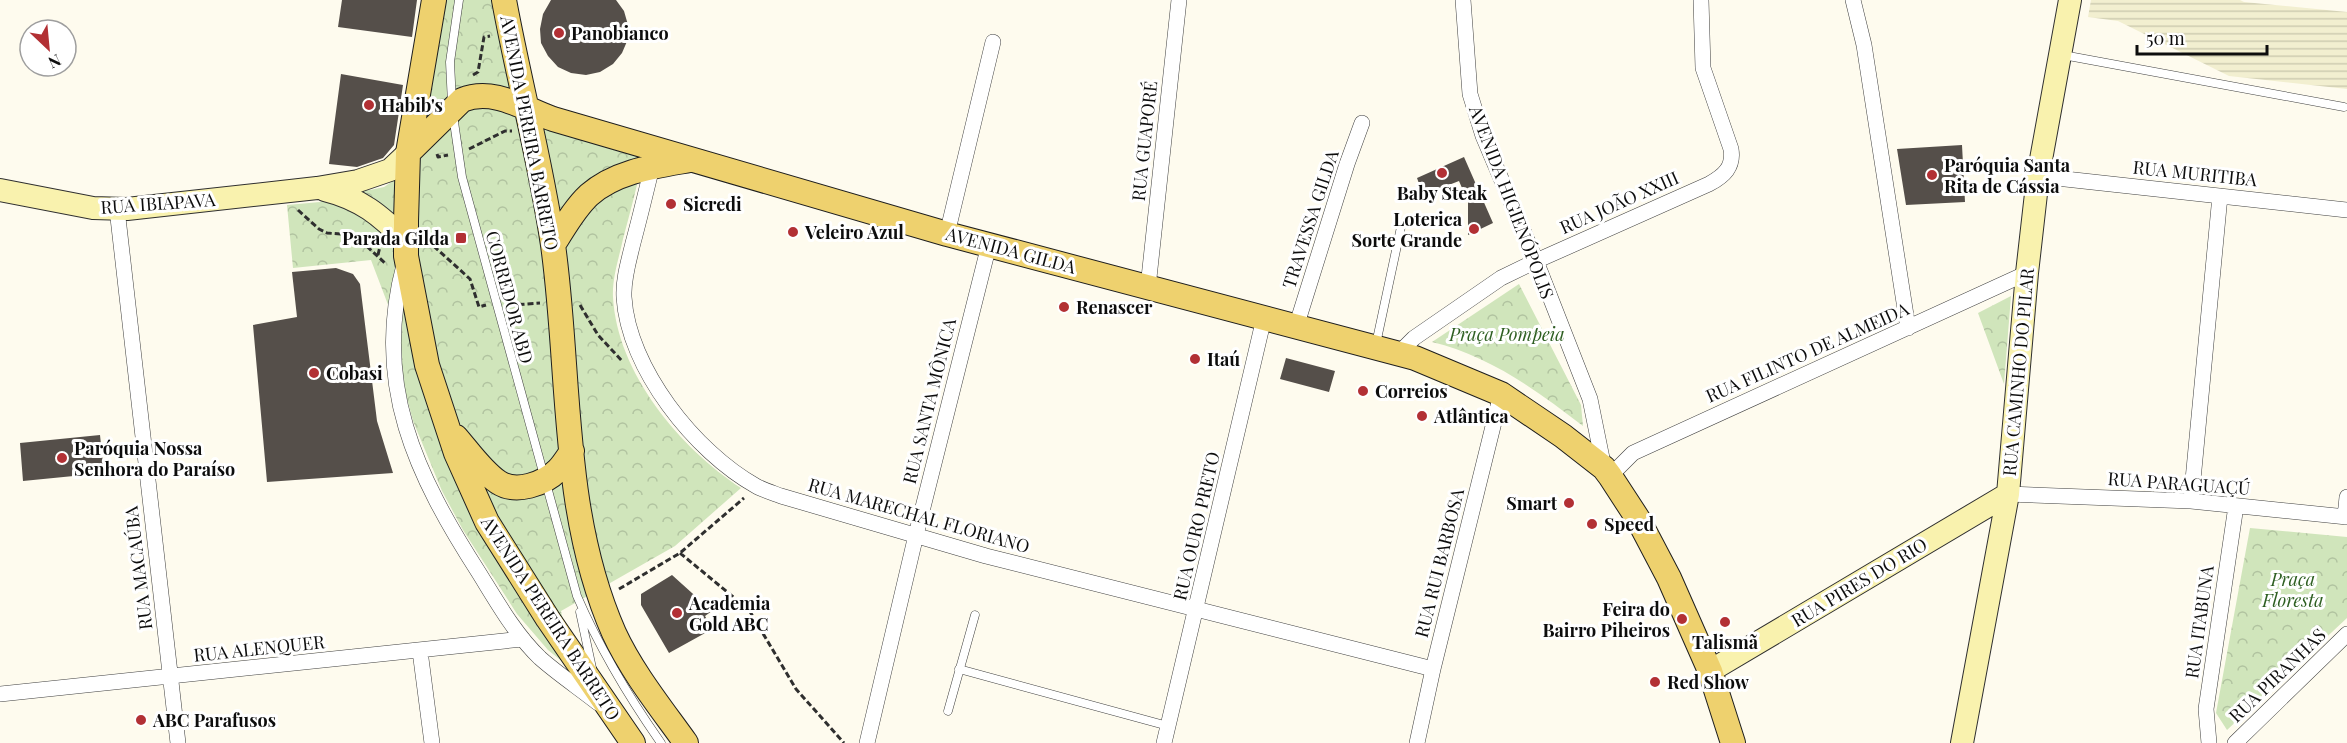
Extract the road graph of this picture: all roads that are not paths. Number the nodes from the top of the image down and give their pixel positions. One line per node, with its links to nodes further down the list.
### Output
1 (434, 0): 15 (main road, AVENIDA PEREIRA BARRETO)
2 (459, 0): 11 (lane, CORREDOR ABD)
3 (504, 0): 13 (main road, AVENIDA PEREIRA BARRETO)
4 (1179, 0): 31 (street, RUA GUAPORÉ)
5 (1463, 0): 29 (street, AVENIDA HIGIENÓPOLIS)
6 (1701, 0): 29 (street, RUA JOÃO XXIII)
7 (1853, 0): 34 (street)
8 (2070, 0): 10 (main road, RUA CAMINHO DO PILAR)
9 (993, 42): 25 (street)
10 (2060, 54): 12 (lane); 18 (main road, RUA CAMINHO DO PILAR)
11 (451, 98): 13 (main road, AVENIDA GILDA); 15 (main road, AVENIDA GILDA); 40 (lane, CORREDOR ABD)
12 (2344, 108)
13 (528, 110): 16 (main road, AVENIDA GILDA); 26 (main road, AVENIDA PEREIRA BARRETO)
14 (1362, 123): 33 (street, TRAVESSA GILDA)
15 (408, 153): 19 (main road, RUA IBIAPAVA); 28 (main road, AVENIDA PEREIRA BARRETO)
16 (695, 159): 17 (main road); 25 (main road, AVENIDA GILDA)
17 (652, 167): 26 (main road); 46 (street, RUA MARECHAL FLORIANO)
18 (2038, 176): 21 (street, RUA MURITIBA); 30 (main road, RUA CAMINHO DO PILAR)
19 (317, 188): 22 (main road, RUA IBIAPAVA); 28 (main road, RUA IBIAPAVA)
20 (0, 190): 22 (main road, RUA IBIAPAVA)
21 (2220, 196): 23 (street, RUA MURITIBA); 43 (street)
22 (117, 209): 56 (street, RUA MACAÚBA)
23 (2347, 210)
24 (1401, 227): 35 (lane)
25 (947, 234): 27 (main road, AVENIDA GILDA)
26 (553, 245): 38 (main road, AVENIDA PEREIRA BARRETO)
27 (988, 245): 31 (main road, AVENIDA GILDA); 46 (street, RUA SANTA MÔNICA)
28 (405, 249): 37 (main road, AVENIDA PEREIRA BARRETO); 51 (street)
29 (1536, 261): 35 (street, RUA JOÃO XXIII); 39 (street, AVENIDA HIGIENÓPOLIS)
30 (2026, 273): 34 (street, RUA FILINTO DE ALMEIDA); 41 (main road, RUA CAMINHO DO PILAR)
31 (1148, 287): 32 (main road, AVENIDA GILDA)
32 (1264, 318): 33 (main road, AVENIDA GILDA); 48 (street, RUA OURO PRETO)
33 (1296, 327): 35 (main road, AVENIDA GILDA)
34 (1908, 328): 39 (street, RUA FILINTO DE ALMEIDA)
35 (1387, 351): 36 (main road, AVENIDA GILDA)
36 (1501, 394): 39 (main road, AVENIDA GILDA); 54 (street, RUA RUI BARBOSA)
37 (447, 426): 40 (main road); 57 (main road, AVENIDA PEREIRA BARRETO)
38 (572, 451): 40 (main road); 66 (main road, AVENIDA PEREIRA BARRETO)
39 (1607, 472): 55 (main road, AVENIDA HIGIENÓPOLIS)
40 (544, 480): 47 (lane, CORREDOR ABD)
41 (2008, 494): 43 (street, RUA PARAGUAÇÚ); 55 (main road, RUA PIRES DO RIO); 71 (main road, RUA CAMINHO DO PILAR)
42 (2347, 497): 45 (street)
43 (2191, 501): 44 (street, RUA PARAGUAÇÚ)
44 (2236, 506): 45 (street, RUA PARAGUAÇÚ); 72 (street, RUA ITABUNA)
45 (2346, 517)
46 (916, 535): 48 (street, RUA MARECHAL FLORIANO); 67 (street, RUA SANTA MÔNICA)
47 (577, 596): 57 (lane, CORREDOR ABD); 65 (lane, CORREDOR ABD)
48 (1197, 610): 54 (street, RUA MARECHAL FLORIANO); 61 (street, RUA OURO PRETO)
49 (975, 615): 53 (lane)
50 (2347, 634): 73 (street, RUA PIRANHAS)
51 (523, 639): 52 (street, RUA ALENQUER); 60 (street)
52 (420, 651): 56 (street, RUA ALENQUER); 63 (street)
53 (958, 669): 59 (lane); 61 (lane)
54 (1433, 669): 69 (street, RUA RUI BARBOSA)
55 (1710, 671): 70 (main road, AVENIDA HIGIENÓPOLIS)
56 (170, 676): 58 (street, RUA ALENQUER); 62 (street, RUA MACAÚBA)
57 (596, 690): 60 (main road, AVENIDA PEREIRA BARRETO)
58 (0, 694)
59 (948, 711)
60 (612, 714): 64 (main road, AVENIDA PEREIRA BARRETO)
61 (1168, 726): 68 (street, RUA OURO PRETO)
62 (178, 743)
63 (432, 743)
64 (633, 743)
65 (661, 743)
66 (686, 743)
67 (867, 743)
68 (1164, 743)
69 (1417, 743)
70 (1732, 743)
71 (1962, 743)
72 (2209, 743)
73 (2235, 743)

